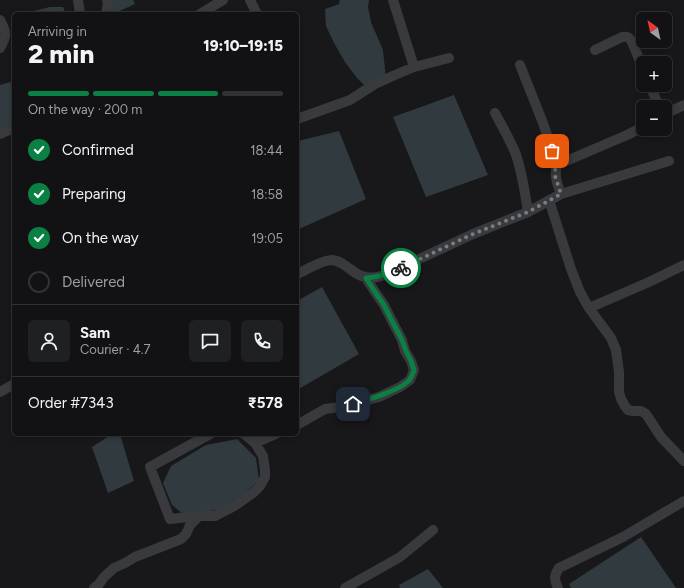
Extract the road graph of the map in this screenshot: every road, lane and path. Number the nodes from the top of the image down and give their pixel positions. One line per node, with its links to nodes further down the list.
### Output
1 (78, 0): 6 (street)
2 (107, 0): 7 (street)
3 (223, 0): 8 (street)
4 (250, 0): 9 (street)
5 (393, 0): 16 (street)
6 (80, 12)
7 (106, 12)
8 (203, 12)
9 (256, 12)
10 (0, 20): 11 (street)
11 (0, 48)
12 (595, 50): 13 (street)
13 (638, 56)
14 (449, 58): 16 (street)
15 (520, 65): 25 (street)
16 (414, 68): 20 (street)
17 (684, 105): 18 (street)
18 (672, 111)
19 (495, 113): 28 (street)
20 (299, 118)
21 (12, 129): 23 (street)
22 (636, 130): 25 (street)
23 (0, 134)
24 (669, 161): 26 (street)
25 (556, 165): 26 (street)
26 (561, 194): 27 (street)
27 (549, 200): 28 (street); 32 (street)
28 (528, 212): 31 (street)
29 (684, 265): 32 (street)
30 (299, 273): 31 (street)
31 (366, 278): 35 (street)
32 (589, 308): 40 (street)
33 (12, 385): 34 (street)
34 (0, 392)
35 (299, 424)
36 (206, 436): 42 (street)
37 (246, 436): 39 (street)
38 (271, 436): 39 (street)
39 (255, 443): 42 (street)
40 (684, 461)
41 (684, 501): 46 (street)
42 (199, 516): 44 (street)
43 (433, 530): 45 (street)
44 (94, 588)
45 (345, 588)
46 (558, 588)

